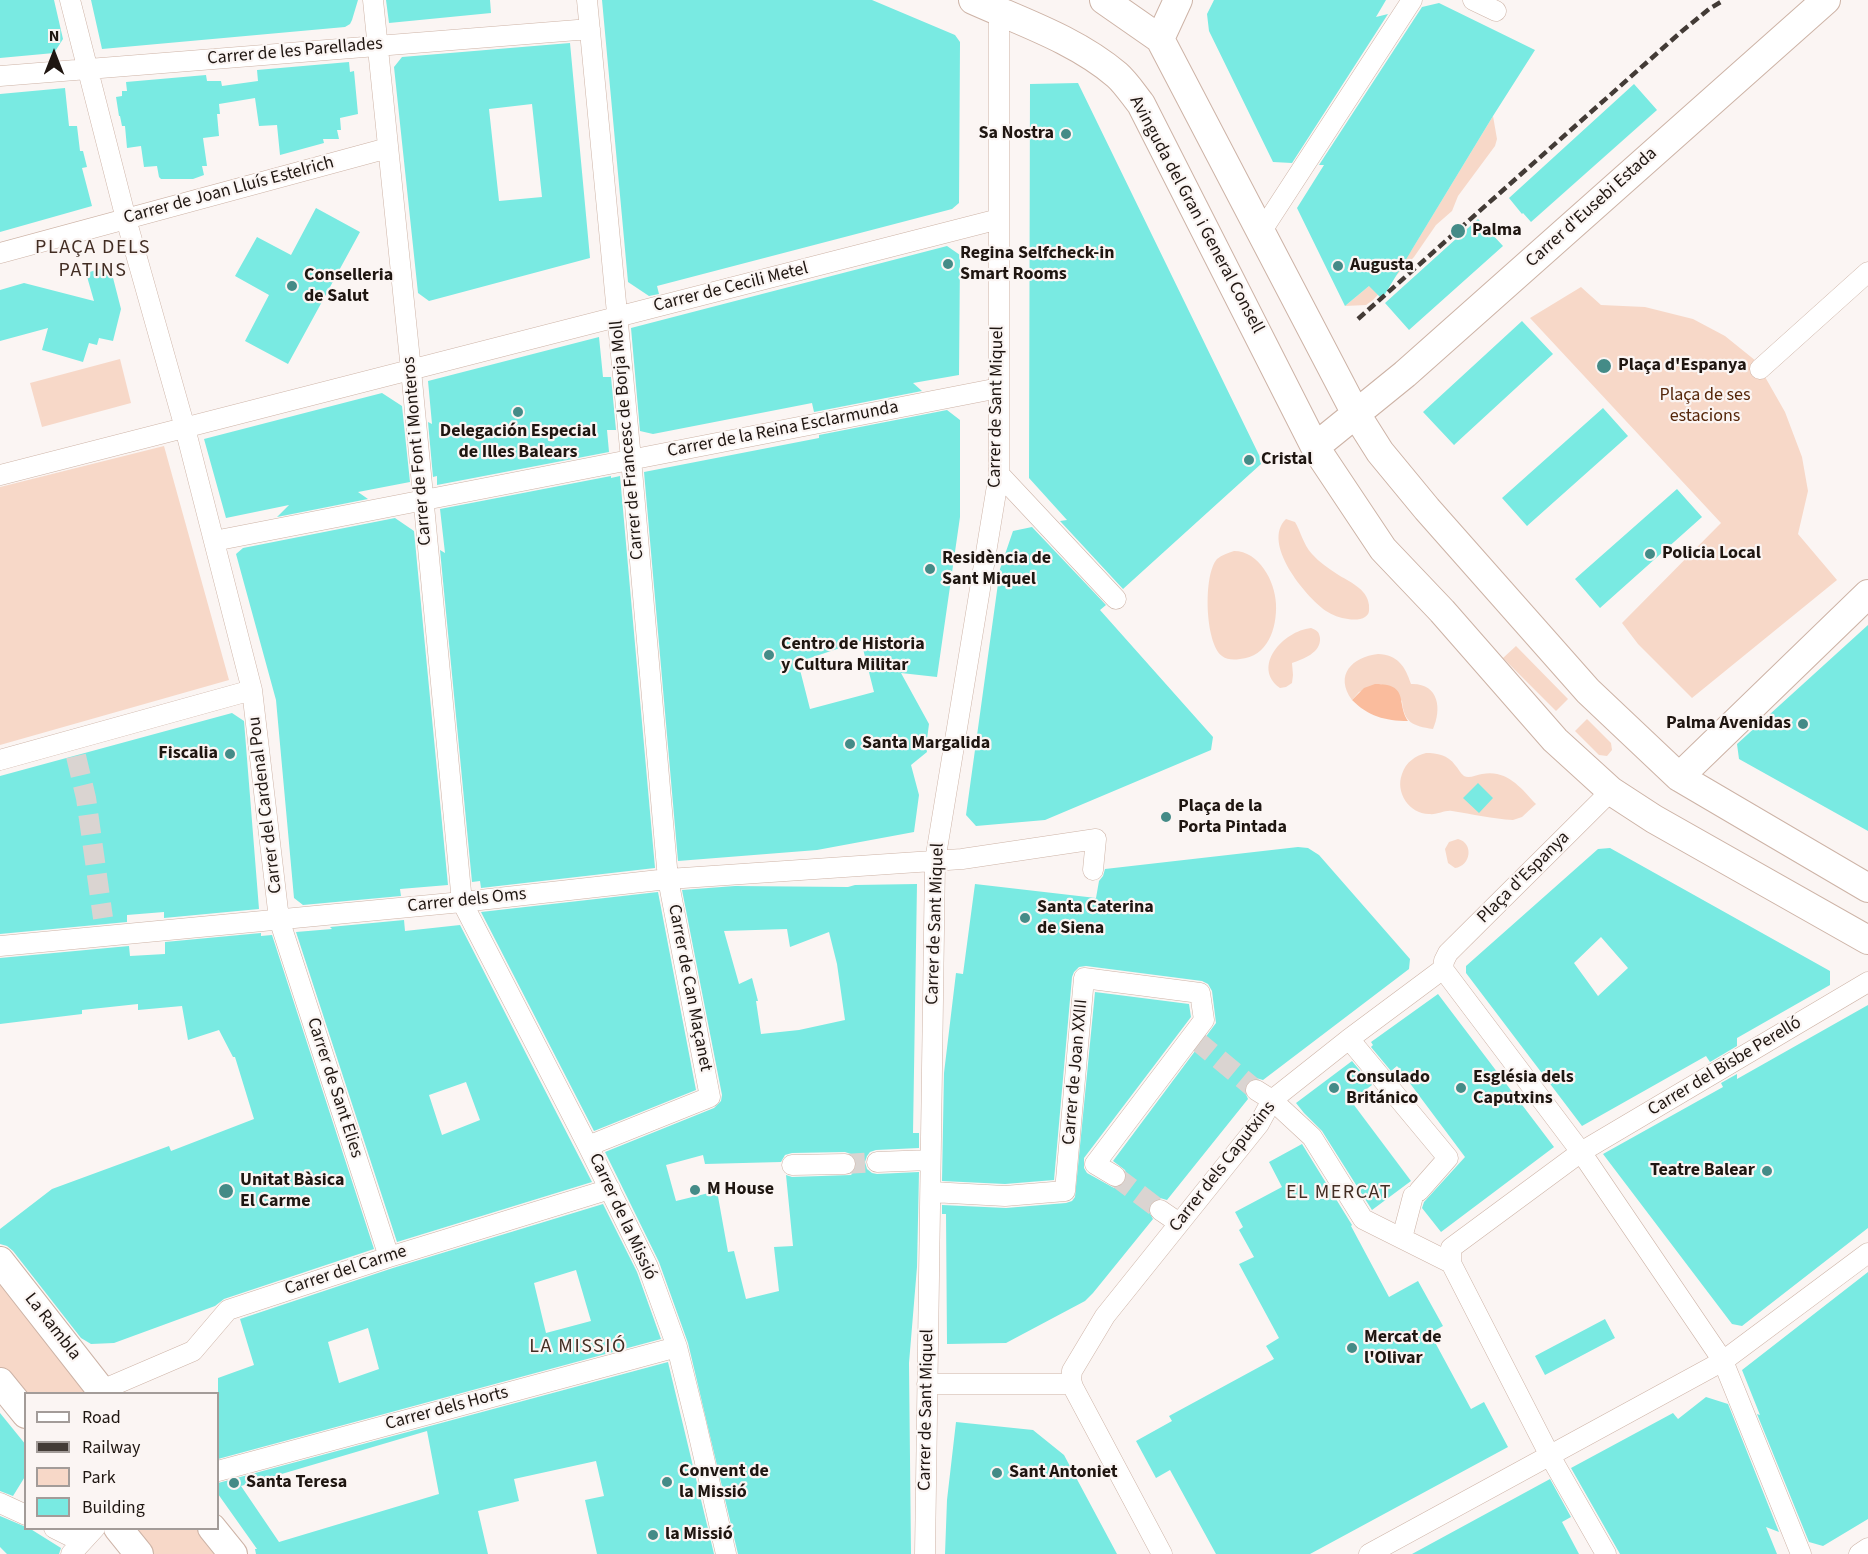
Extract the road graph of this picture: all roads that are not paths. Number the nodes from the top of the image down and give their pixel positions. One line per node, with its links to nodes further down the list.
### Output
1 (70, 0): 15 (street, Carrer del Cardenal Pou)
2 (373, 0): 14 (street, Carrer de Font i Monteros)
3 (587, 0): 12 (street, Carrer de Francesc de Borja Moll)
4 (973, 0): 10 (main road, Avinguda del Gran i General Consell)
5 (1104, 0): 13 (main road)
6 (1178, 0): 13 (main road)
7 (1412, 0): 20 (street)
8 (1473, 0): 11 (street)
9 (1826, 0): 27 (main road, Carrer d'Eusebi Estada)
10 (999, 6): 19 (street, Carrer de Sant Miquel); 29 (main road, Avinguda del Gran i General Consell)
11 (1496, 11)
12 (590, 29): 14 (street, Carrer de les Parellades); 23 (street, Carrer de Francesc de Borja Moll)
13 (1160, 39): 20 (main road)
14 (377, 45): 15 (street, Carrer de les Parellades); 17 (street, Carrer de Font i Monteros)
15 (86, 69): 16 (street, Carrer de les Parellades); 18 (street, Carrer del Cardenal Pou)
16 (0, 76)
17 (388, 148): 18 (street, Carrer de Joan Lluís Estelrich); 25 (street, Carrer de Font i Monteros)
18 (126, 219): 21 (street, Carrer de Joan Lluís Estelrich); 28 (street, Carrer del Cardenal Pou)
19 (999, 219): 23 (street, Carrer de Cecili Metel); 26 (street, Carrer de Sant Miquel)
20 (1261, 232): 27 (main road)
21 (0, 253)
22 (1868, 272): 24 (street)
23 (617, 317): 25 (street, Carrer de Cecili Metel); 30 (street, Carrer de Francesc de Borja Moll)
24 (1760, 369)
25 (411, 370): 28 (street, Carrer de Cecili Metel); 33 (street, Carrer de Font i Monteros)
26 (999, 388): 30 (street, Carrer de la Reina Esclarmunda); 31 (street, Carrer de Sant Miquel)
27 (1356, 414): 29 (main road, Carrer d'Eusebi Estada); 39 (main road)
28 (185, 428): 32 (street, Carrer de Cecili Metel); 34 (street, Carrer del Cardenal Pou)
29 (1315, 447): 40 (main road)
30 (631, 459): 33 (street, Carrer de la Reina Esclarmunda); 43 (street, Carrer de Francesc de Borja Moll)
31 (999, 474): 36 (street); 41 (street, Carrer de Sant Miquel)
32 (0, 475)
33 (423, 499): 34 (street, Carrer de la Reina Esclarmunda); 45 (street, Carrer de Font i Monteros)
34 (214, 541): 37 (street, Carrer del Cardenal Pou)
35 (1868, 594): 39 (main road)
36 (1116, 599)
37 (252, 690): 38 (street); 46 (street, Carrer del Cardenal Pou)
38 (0, 760)
39 (1679, 777): 44 (main road)
40 (1611, 791): 47 (main road); 49 (street, Plaça d'Espanya)
41 (935, 861): 42 (street); 43 (street, Carrer dels Oms); 55 (street, Carrer de Sant Miquel)
42 (1093, 870)
43 (668, 879): 45 (street, Carrer dels Oms); 53 (street, Carrer de Can Maçanet)
44 (1868, 888)
45 (462, 902): 46 (street, Carrer dels Oms); 53 (street, Carrer de la Missió)
46 (279, 919): 48 (street, Carrer dels Oms); 68 (street, Carrer de Sant Elies)
47 (1868, 940)
48 (0, 946)
49 (1443, 969): 51 (street, Carrer dels Caputxins); 54 (street)
50 (1868, 982): 54 (street, Carrer del Bisbe Perelló)
51 (1349, 1039): 52 (street, Carrer dels Caputxins); 66 (street)
52 (1264, 1095): 65 (street, Carrer dels Caputxins); 66 (street)
53 (588, 1146): 62 (street, Carrer de la Missió)
54 (1581, 1152): 70 (street, Carrer del Bisbe Perelló); 72 (street)
55 (930, 1160): 56 (street); 63 (street, Carrer de Sant Miquel)
56 (877, 1162)
57 (845, 1164): 59 (street)
58 (1095, 1164): 60 (street, Carrer de Joan XXIII); 60 (street, Carrer de Joan XXIII); 61 (street)
59 (792, 1165)
60 (1068, 1166): 63 (street, Carrer de Joan XXIII)
61 (1115, 1176)
62 (610, 1189): 68 (street, Carrer del Carme); 71 (street, Carrer de la Missió)
63 (931, 1192): 74 (street, Carrer de Sant Miquel)
64 (1160, 1210): 65 (street)
65 (1179, 1223): 75 (street, Carrer dels Caputxins)
66 (1402, 1238): 70 (street)
67 (1868, 1253): 72 (street)
68 (388, 1257): 76 (street, Carrer del Carme)
69 (0, 1261): 76 (main road, La Rambla)
70 (1451, 1263): 78 (street)
71 (677, 1347): 79 (street, Carrer dels Horts); 89 (street, Carrer de la Missió)
72 (1723, 1361): 78 (street); 94 (street)
73 (0, 1382): 77 (main road)
74 (927, 1384): 75 (street); 90 (street, Carrer de Sant Miquel)
75 (1072, 1384): 91 (street)
76 (103, 1392)
77 (24, 1412)
78 (1550, 1456): 92 (street); 93 (street)
79 (219, 1471)
80 (0, 1503): 81 (street)
81 (24, 1514)
82 (58, 1530): 85 (street)
83 (120, 1530): 87 (main road)
84 (214, 1530): 88 (main road)
85 (83, 1542)
86 (1868, 1548): 95 (street)
87 (139, 1554)
88 (234, 1554)
89 (726, 1554)
90 (925, 1554)
91 (1162, 1554)
92 (1369, 1554)
93 (1606, 1554)
94 (1801, 1554)
95 (1859, 1554)

